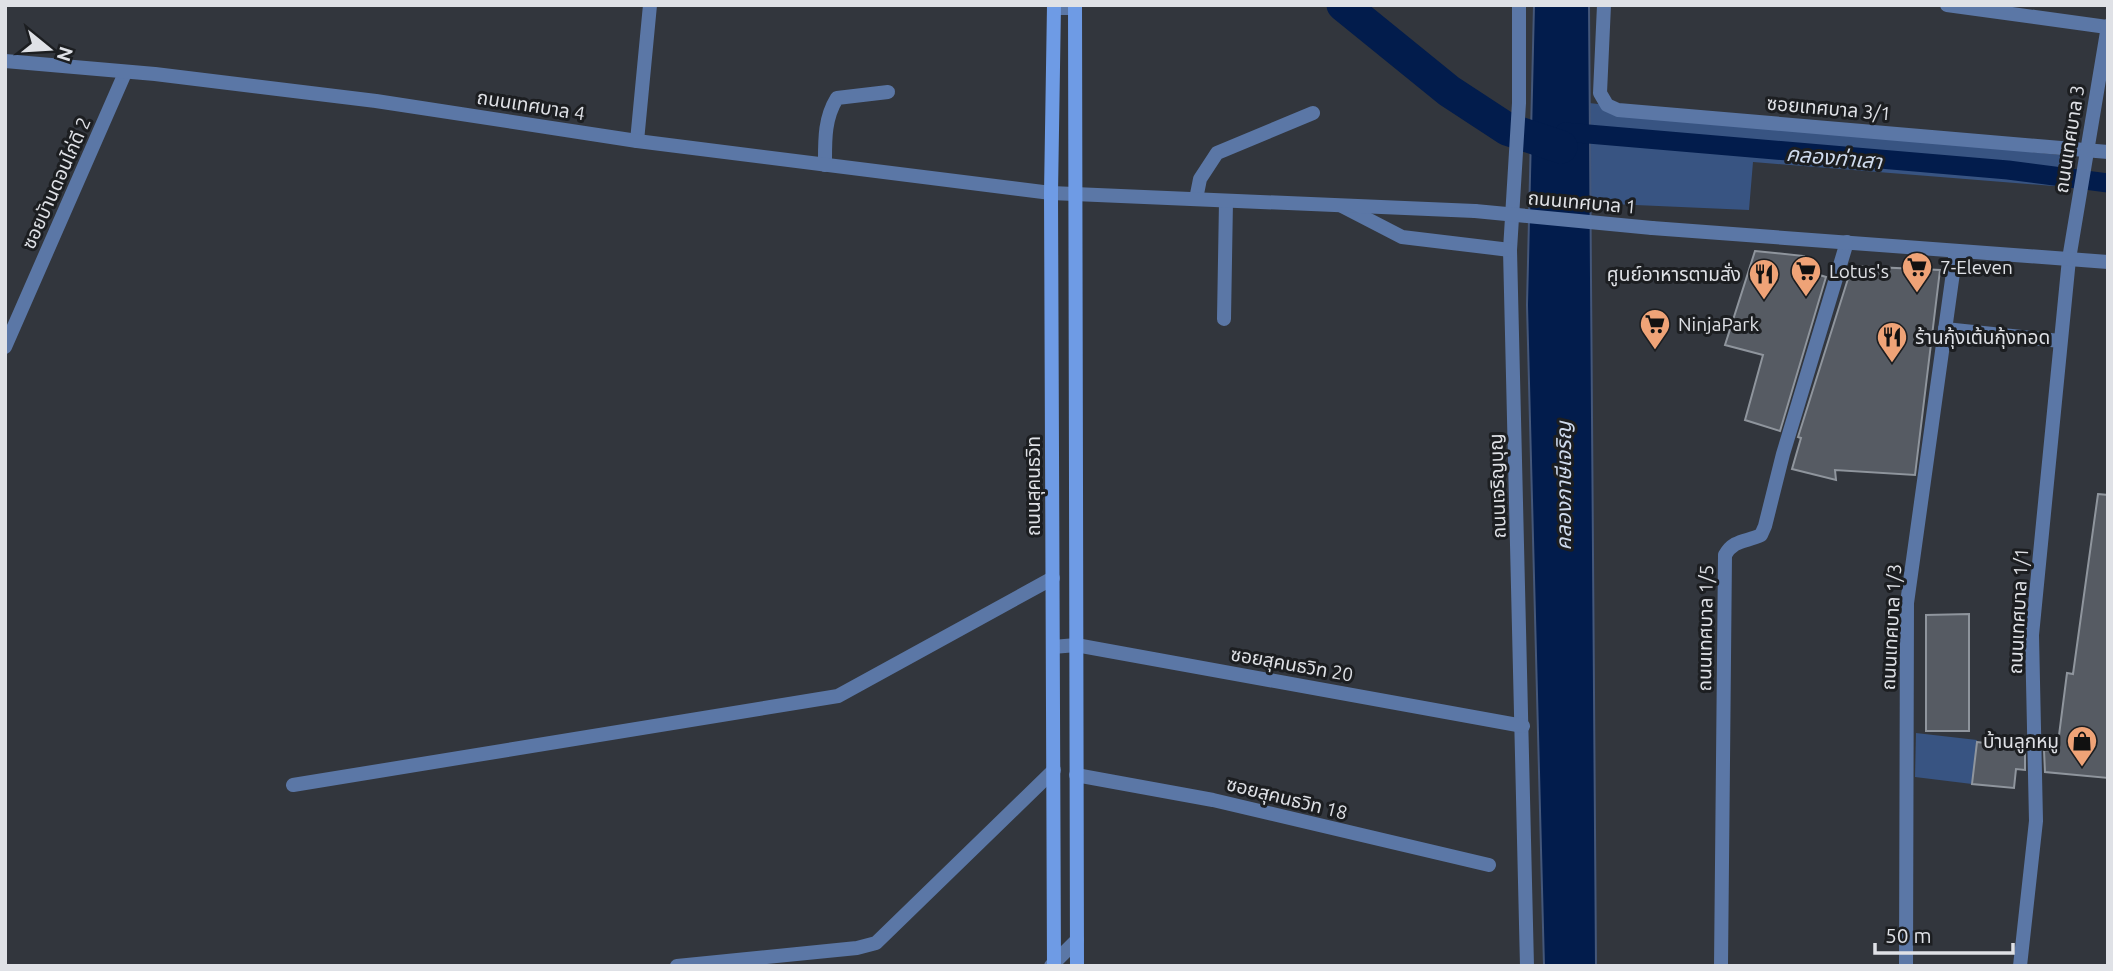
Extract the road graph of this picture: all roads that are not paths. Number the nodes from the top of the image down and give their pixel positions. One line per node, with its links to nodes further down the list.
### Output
1 (650, 5): 12 (street)
2 (1519, 5): 22 (street, ถนนเจริญบุญ)
3 (1604, 5): 13 (street, ซอยเทศบาล 3/1)
4 (1947, 5): 7 (street)
5 (1054, 6): 6 (street); 16 (main road, ถนนสุคนธวิท)
6 (1075, 7): 17 (main road)
7 (2108, 26): 13 (street, ถนนเทศบาล 3)
8 (5, 61): 9 (street, ถนนเทศบาล 4)
9 (125, 74): 12 (street, ถนนเทศบาล 4); 29 (street, ซอยบัานดอนไก่ดี 2)
10 (888, 92): 15 (street)
11 (1312, 113): 18 (street)
12 (637, 141): 15 (street, ถนนเทศบาล 4)
13 (2087, 150): 14 (street, ซอยเทศบาล 3/1); 24 (street, ถนนเทศบาล 3)
14 (2108, 152)
15 (825, 164): 16 (street, ถนนเทศบาล 4)
16 (1051, 193): 17 (street, ถนนเทศบาล 1); 30 (main road, ถนนสุคนธวิท)
17 (1073, 194): 18 (street, ถนนเทศบาล 1); 31 (main road)
18 (1196, 199): 19 (street, ถนนเทศบาล 1)
19 (1226, 201): 20 (street, ถนนเทศบาล 1); 26 (street)
20 (1342, 206): 21 (street, ถนนเทศบาล 1, bridge); 22 (street)
21 (1847, 242): 23 (street, ถนนเทศบาล 1); 43 (street, ถนนเทศบาล 1/5)
22 (1510, 250): 33 (street, ถนนเจริญบุญ)
23 (1956, 251): 24 (street, ถนนเทศบาล 1); 27 (street, ถนนเทศบาล 1/3)
24 (2069, 259): 25 (street, ถนนเทศบาล 1); 28 (street, ถนนเทศบาล 1/1)
25 (2108, 262)
26 (1224, 319)
27 (1944, 329): 28 (street); 44 (street, ถนนเทศบาล 1/3)
28 (2060, 341): 45 (street, ถนนเทศบาล 1/1)
29 (5, 347)
30 (1053, 578): 32 (main road, ถนนสุคนธวิท); 36 (street)
31 (1076, 645): 32 (street, ซอยสุคนธวิท 20); 33 (street, ซอยสุคนธวิท 20); 35 (main road)
32 (1053, 647): 34 (main road, ถนนสุคนธวิท)
33 (1523, 726): 42 (street, ถนนเจริญบุญ)
34 (1054, 770): 39 (main road, ถนนสุคนธวิท); 40 (street)
35 (1076, 775): 37 (street, ซอยสุคนธวิท 18); 38 (main road)
36 (293, 785)
37 (1489, 865)
38 (1077, 940): 39 (street); 41 (main road)
39 (1053, 964)
40 (677, 966)
41 (1077, 966)
42 (1527, 966)
43 (1721, 966)
44 (1906, 966)
45 (2020, 966)

